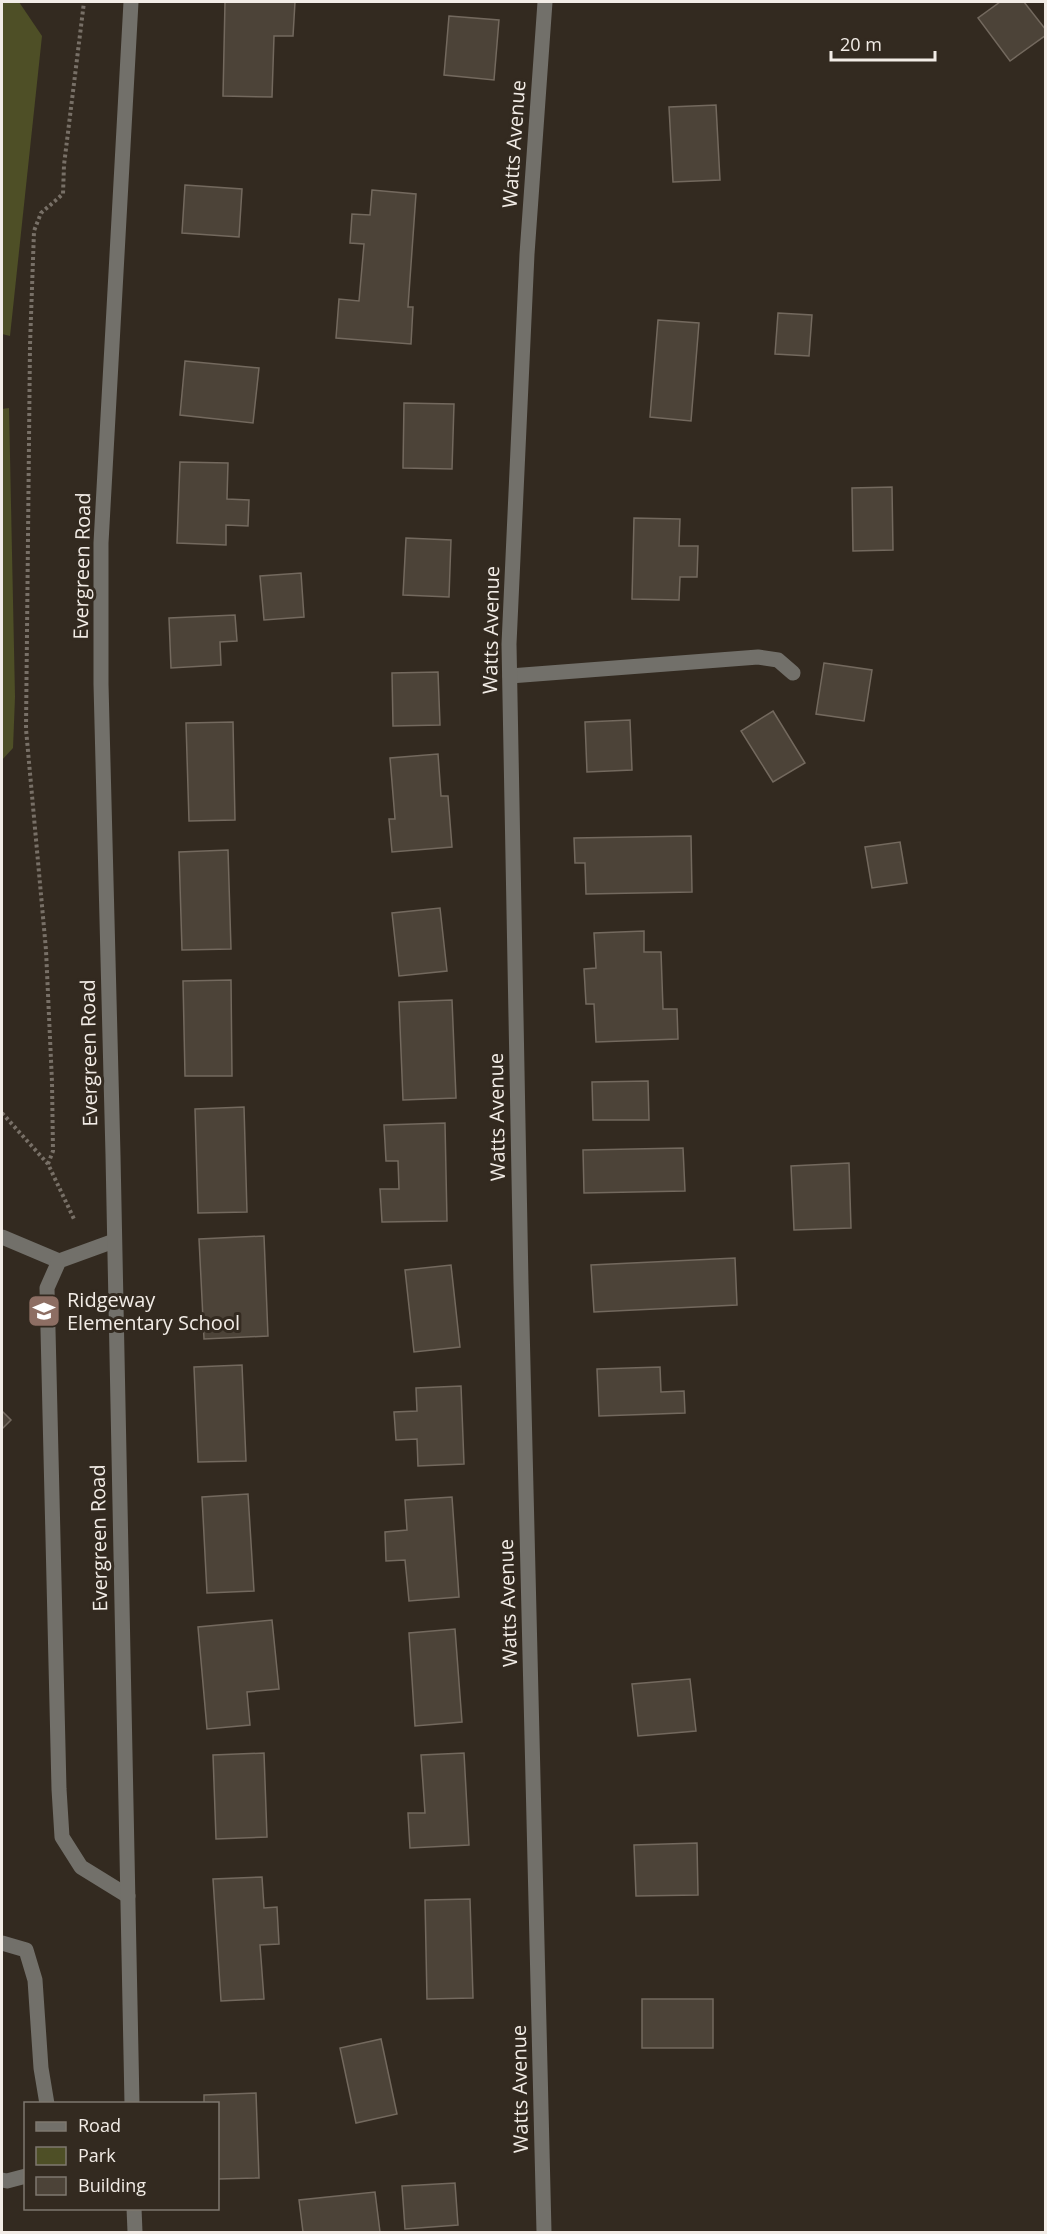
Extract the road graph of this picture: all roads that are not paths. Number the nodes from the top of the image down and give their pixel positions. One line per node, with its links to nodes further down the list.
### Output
1 (131, 2): 6 (street, Evergreen Road)
2 (545, 2): 4 (street, Watts Avenue)
3 (793, 673): 4 (street)
4 (510, 676): 16 (street, Watts Avenue)
5 (2, 1237): 7 (street)
6 (114, 1241): 7 (street); 8 (street, Evergreen Road)
7 (59, 1261): 8 (street)
8 (128, 1896): 11 (street, Evergreen Road)
9 (2, 1943): 10 (street)
10 (47, 2102)
11 (132, 2102)
12 (24, 2177): 13 (street)
13 (2, 2180)
14 (134, 2210): 15 (street)
15 (135, 2232)
16 (544, 2232)

